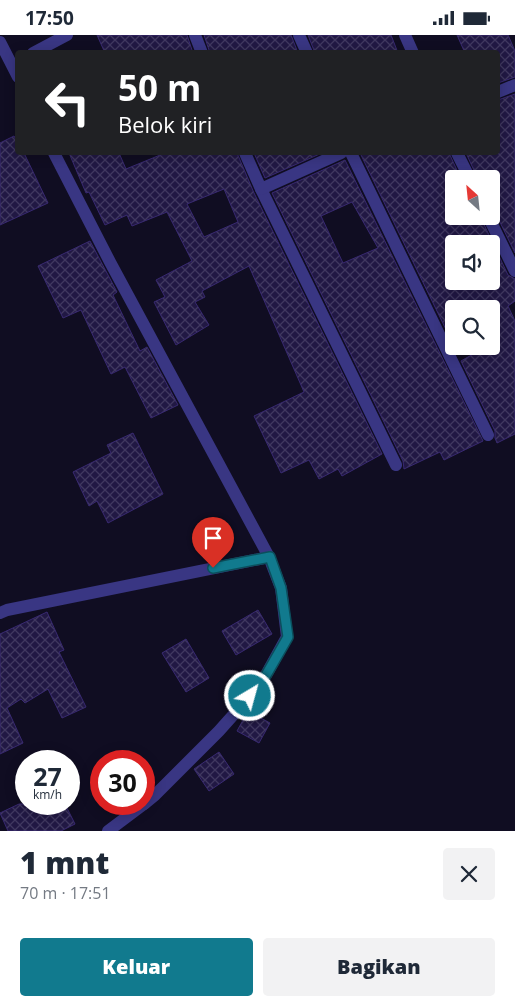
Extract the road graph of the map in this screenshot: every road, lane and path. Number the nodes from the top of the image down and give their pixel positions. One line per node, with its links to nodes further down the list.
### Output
1 (67, 35): 6 (street)
2 (195, 35): 7 (street)
3 (299, 35): 8 (street)
4 (405, 35): 9 (street)
5 (0, 42): 10 (street)
6 (38, 50)
7 (201, 50)
8 (306, 50)
9 (412, 50)
10 (14, 62): 11 (street)
11 (0, 71)
12 (515, 85): 13 (street)
13 (500, 91)
14 (55, 155): 25 (street)
15 (246, 155): 20 (street)
16 (336, 155): 20 (street)
17 (352, 155): 23 (street)
18 (458, 155): 19 (street)
19 (466, 170)
20 (260, 189): 24 (street)
21 (492, 225): 22 (street)
22 (515, 271)
23 (488, 435)
24 (396, 465)
25 (270, 557): 26 (street); 27 (street)
26 (0, 613)
27 (155, 795)
28 (129, 815): 29 (street)
29 (108, 831)

